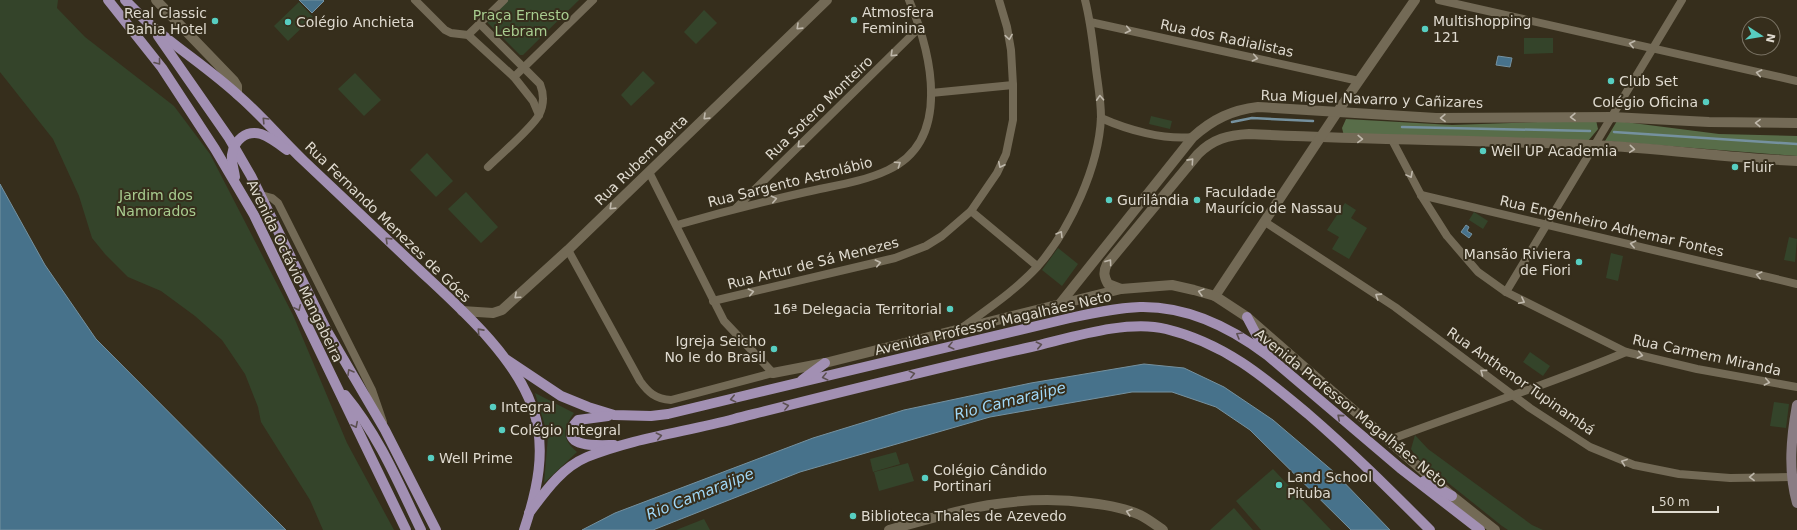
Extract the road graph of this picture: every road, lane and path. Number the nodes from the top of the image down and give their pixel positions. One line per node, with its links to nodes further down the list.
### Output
1 (108, 0): 41 (main road, Avenida Octávio Mangabeira, one-way to 41)
2 (126, 0): 16 (main road, Rua Fernando Menezes de Góes)
3 (156, 0): 26 (street)
4 (415, 0): 18 (street)
5 (504, 0): 15 (street)
6 (593, 0): 20 (street)
7 (828, 0): 40 (street, Rua Rubem Berta, one-way to 40)
8 (909, 0): 17 (street, Rua Sargento Astrolábio)
9 (999, 0): 24 (street, Rua Artur de Sá Menezes, one-way to 24)
10 (1085, 0): 14 (street)
11 (1415, 0): 22 (street)
12 (1439, 0): 19 (street, one-way to 12)
13 (1682, 0): 19 (street)
14 (1090, 22): 22 (street, Rua dos Radialistas, one-way to 22); 30 (street, one-way to 14)
15 (480, 24): 18 (street); 20 (street)
16 (152, 26): 26 (main road, Rua Fernando Menezes de Góes); 36 (main road, Avenida Octávio Mangabeira)
17 (920, 27): 25 (street, Rua Sargento Astrolábio); 43 (street, Rua Sotero Monteiro, one-way to 43)
18 (468, 35): 21 (street)
19 (1653, 49): 23 (street, one-way to 19); 29 (street)
20 (524, 67): 21 (street); 28 (street)
21 (514, 78): 28 (street)
22 (1359, 81): 27 (street)
23 (1797, 81)
24 (1013, 85): 25 (street); 44 (street, Rua Artur de Sá Menezes, one-way to 44)
25 (931, 93): 43 (street, Rua Sargento Astrolábio, one-way to 25)
26 (237, 94): 37 (main road, Rua Fernando Menezes de Góes, one-way to 26)
27 (1338, 112): 29 (street, Rua Miguel Navarro y Cañizares, one-way to 27); 32 (street, Rua Miguel Navarro y Cañizares); 33 (street)
28 (539, 115): 39 (street)
29 (1612, 116): 31 (street, Rua Miguel Navarro y Cañizares, one-way to 29); 35 (street)
30 (1101, 118): 32 (street); 49 (street, one-way to 30)
31 (1797, 123)
32 (1194, 137): 55 (street, Rua Miguel Navarro y Cañizares)
33 (1321, 138): 34 (street, one-way to 34); 45 (street); 51 (street, one-way to 33)
34 (1392, 140): 35 (street); 42 (street, Rua Carmem Miranda, one-way to 42)
35 (1593, 145): 38 (street, one-way to 38); 47 (street)
36 (234, 147): 37 (main road); 41 (main road); 81 (main road, Avenida Octávio Mangabeira, one-way to 36)
37 (303, 160): 56 (main road, Rua Fernando Menezes de Góes, one-way to 37)
38 (1797, 161)
39 (488, 167)
40 (649, 172): 46 (street); 48 (street, Rua Rubem Berta, one-way to 48)
41 (234, 182): 64 (main road, Avenida Octávio Mangabeira, one-way to 64)
42 (1421, 195): 47 (street, Rua Engenheiro Adhemar Fontes); 52 (street, Rua Carmem Miranda)
43 (736, 208): 46 (street, Rua Sargento Astrolábio)
44 (972, 211): 49 (street); 54 (street, Rua Artur de Sá Menezes, one-way to 44)
45 (1265, 222): 53 (street); 67 (street, Rua Anthenor Tupinambá, one-way to 45)
46 (676, 224): 54 (street)
47 (1547, 224): 50 (street, Rua Engenheiro Adhemar Fontes, one-way to 47); 52 (street)
48 (568, 250): 56 (street, Rua Rubem Berta, one-way to 56); 63 (street, Avenida Professor Magalhães Neto)
49 (1038, 266): 58 (street)
50 (1797, 284)
51 (1121, 289): 53 (street, Avenida Professor Magalhães Neto, one-way to 51); 55 (street, Avenida Professor Magalhães Neto)
52 (1506, 292): 59 (street, Rua Carmem Miranda, one-way to 59)
53 (1216, 296): 57 (street, Avenida Professor Magalhães Neto)
54 (713, 301): 63 (street)
55 (1059, 305): 58 (street, Avenida Professor Magalhães Neto)
56 (462, 311): 61 (main road, Rua Fernando Menezes de Góes, one-way to 56)
57 (1247, 317): 60 (main road); 70 (street, Avenida Professor Magalhães Neto)
58 (962, 328): 62 (street, Avenida Professor Magalhães Neto)
59 (1626, 352): 66 (street, Rua Carmem Miranda, one-way to 66); 67 (street)
60 (1267, 355): 65 (main road, Avenida Professor Magalhães Neto, one-way to 65); 72 (main road, Avenida Professor Magalhães Neto, one-way to 60)
61 (507, 360): 69 (main road, Avenida Professor Magalhães Neto); 77 (main road, Rua Fernando Menezes de Góes)
62 (825, 363): 63 (street, Avenida Professor Magalhães Neto); 65 (main road)
63 (773, 373)
64 (333, 380): 79 (main road, Avenida Octávio Mangabeira, one-way to 79); 80 (main road)
65 (798, 383): 69 (main road, Avenida Professor Magalhães Neto, one-way to 69)
66 (1797, 388)
67 (1514, 396): 70 (street); 73 (street, Rua Anthenor Tupinambá, one-way to 67)
68 (1797, 405): 73 (main road)
69 (614, 415): 71 (main road)
70 (1389, 440): 75 (street, Avenida Professor Magalhães Neto)
71 (622, 445): 77 (main road); 84 (main road, one-way to 84)
72 (1400, 468): 75 (main road); 85 (main road, Avenida Professor Magalhães Neto)
73 (1793, 476): 74 (main road)
74 (1795, 489): 76 (main road)
75 (1452, 496): 86 (street, Avenida Professor Magalhães Neto)
76 (1797, 503)
77 (529, 513): 82 (main road)
78 (895, 529): 83 (street, one-way to 78)
79 (406, 530)
80 (421, 530)
81 (436, 530)
82 (524, 530)
83 (1163, 530)
84 (1430, 530)
85 (1480, 530)
86 (1495, 530)

